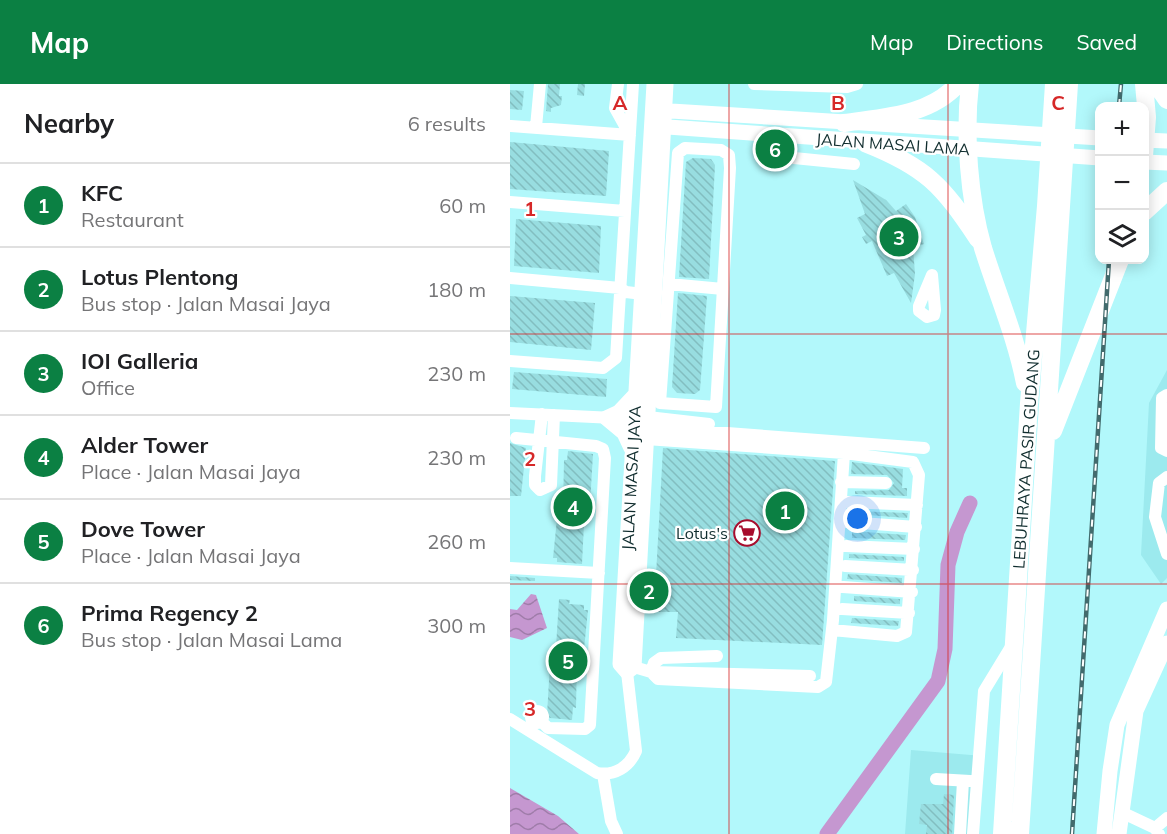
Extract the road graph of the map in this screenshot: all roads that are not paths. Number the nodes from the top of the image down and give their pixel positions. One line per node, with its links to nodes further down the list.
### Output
1 (540, 84): 21 (street)
2 (618, 84): 25 (street)
3 (633, 84): 25 (street)
4 (654, 84): 18 (main road)
5 (667, 84): 17 (main road); 18 (main road)
6 (754, 84): 14 (street)
7 (857, 84): 14 (street)
8 (958, 84): 19 (highway)
9 (970, 84): 23 (highway)
10 (1054, 84): 40 (highway, LEBUHRAYA PASIR GUDANG)
11 (1069, 84): 40 (highway, LEBUHRAYA PASIR GUDANG)
12 (1144, 84): 16 (highway)
13 (1156, 84): 15 (highway)
14 (771, 85)
15 (1167, 100)
16 (1144, 102)
17 (699, 112): 18 (main road, JALAN MASAI LAMA); 19 (main road, JALAN MASAI LAMA)
18 (658, 118): 22 (main road, JALAN MASAI LAMA); 31 (main road, JALAN MASAI JAYA); 46 (main road, JALAN MASAI JAYA)
19 (844, 123): 23 (main road, JALAN MASAI LAMA)
20 (512, 126): 21 (street)
21 (536, 128): 25 (street)
22 (691, 128): 24 (main road, JALAN MASAI LAMA); 31 (main road)
23 (970, 130): 26 (main road, JALAN MASAI LAMA); 30 (highway)
24 (762, 134): 28 (main road, JALAN MASAI LAMA); 35 (street)
25 (630, 135): 42 (street)
26 (1095, 138)
27 (1167, 141): 29 (main road)
28 (865, 143): 30 (main road, JALAN MASAI LAMA); 43 (highway)
29 (1149, 145)
30 (969, 149): 32 (main road, JALAN MASAI LAMA); 43 (highway)
31 (662, 153): 36 (main road, JALAN MASAI JAYA)
32 (1095, 158)
33 (1149, 162): 34 (main road)
34 (1167, 163)
35 (854, 164)
36 (660, 191): 39 (street); 46 (main road, JALAN MASAI JAYA)
37 (1167, 191): 41 (highway)
38 (510, 202): 42 (street)
39 (674, 208): 46 (street); 47 (street)
40 (1054, 210): 53 (highway, LEBUHRAYA PASIR GUDANG); 65 (highway, LEBUHRAYA PASIR GUDANG)
41 (1146, 210)
42 (625, 211): 46 (street)
43 (982, 245): 53 (highway)
44 (1118, 264): 65 (highway)
45 (510, 278): 46 (street)
46 (642, 288): 47 (street); 48 (street); 49 (main road, JALAN MASAI JAYA); 50 (street); 51 (main road, JALAN MASAI JAYA)
47 (723, 289): 54 (street)
48 (665, 336): 49 (street); 54 (street)
49 (651, 352): 58 (main road, JALAN MASAI JAYA)
50 (510, 361)
51 (635, 395): 57 (main road); 58 (main road, JALAN MASAI JAYA)
52 (1167, 395): 64 (street)
53 (1029, 402): 87 (highway, LEBUHRAYA PASIR GUDANG)
54 (716, 407): 59 (street)
55 (510, 412): 56 (street)
56 (548, 415): 57 (street); 61 (street)
57 (606, 418): 58 (street); 63 (main road)
58 (639, 424): 59 (street); 63 (main road, JALAN MASAI JAYA); 66 (street); 90 (main road, JALAN MASAI JAYA)
59 (712, 428): 62 (street)
60 (516, 438): 61 (street)
61 (546, 440): 80 (street)
62 (924, 448)
63 (632, 450): 90 (main road, JALAN MASAI JAYA)
64 (1167, 451)
65 (1046, 452): 106 (highway, LEBUHRAYA PASIR GUDANG)
66 (844, 453): 68 (street); 71 (street)
67 (1167, 477): 76 (street)
68 (842, 482): 69 (street); 70 (street)
69 (886, 483)
70 (845, 502): 71 (street); 72 (street)
71 (917, 505): 73 (street)
72 (843, 522): 73 (street); 74 (street)
73 (916, 527): 75 (street)
74 (842, 546): 75 (street); 77 (street)
75 (914, 549): 79 (street)
76 (1167, 554)
77 (841, 566): 79 (street); 81 (street)
78 (510, 568): 80 (street)
79 (913, 570): 82 (street)
80 (599, 573): 94 (street)
81 (840, 587): 82 (street); 83 (street)
82 (912, 592): 85 (street)
83 (838, 609): 85 (street); 86 (street)
84 (1167, 609): 107 (main road)
85 (909, 613): 86 (street)
86 (832, 630): 91 (street)
87 (1014, 641): 98 (street); 105 (highway, LEBUHRAYA PASIR GUDANG)
88 (1167, 643): 99 (main road)
89 (717, 656): 91 (street)
90 (630, 670): 91 (street); 95 (street)
91 (651, 672): 92 (street)
92 (810, 676)
93 (510, 719): 95 (street)
94 (542, 722)
95 (603, 774): 102 (street)
96 (936, 779): 97 (street)
97 (963, 781): 98 (street); 103 (street)
98 (977, 781): 104 (street)
99 (1120, 812): 101 (street); 108 (main road)
100 (1167, 818): 101 (street)
101 (1157, 831)
102 (617, 834)
103 (960, 834)
104 (973, 834)
105 (1002, 834)
106 (1020, 834)
107 (1104, 834)
108 (1119, 834)

